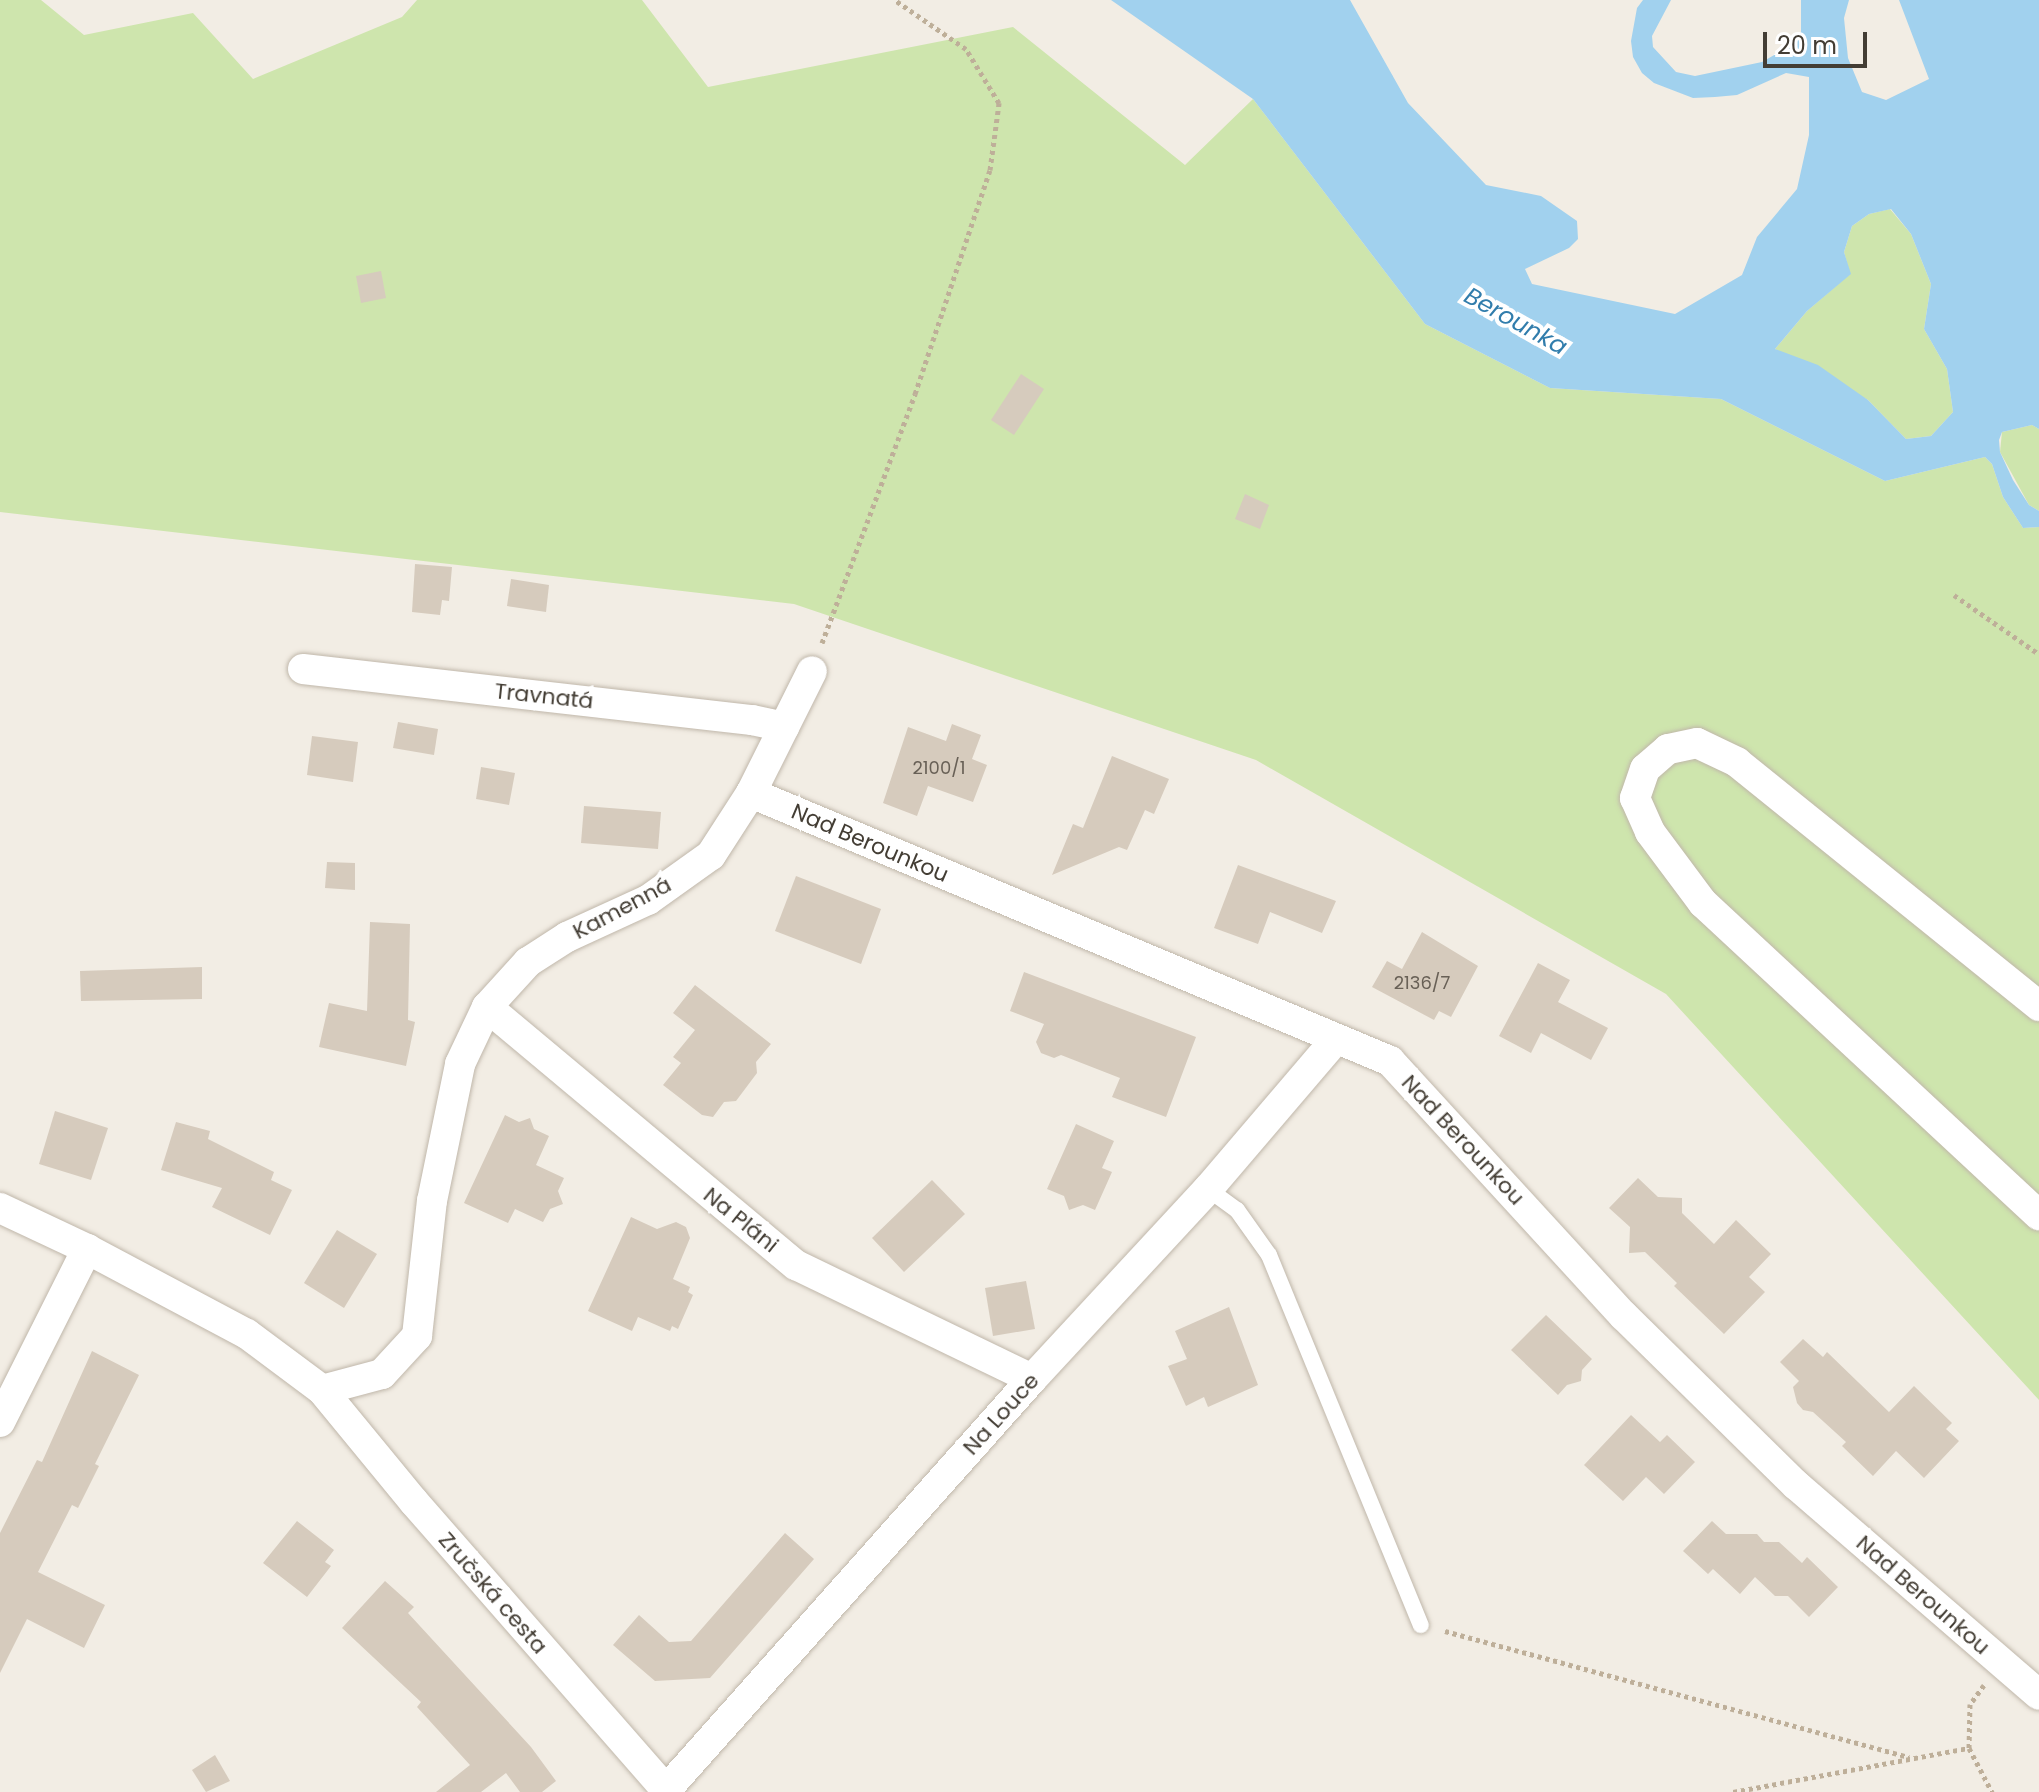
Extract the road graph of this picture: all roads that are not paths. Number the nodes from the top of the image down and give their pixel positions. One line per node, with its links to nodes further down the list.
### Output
1 (303, 669): 3 (street, Travnatá)
2 (812, 671): 3 (street, Kamenná)
3 (784, 727): 4 (street, Kamenná)
4 (751, 793): 6 (street, Kamenná); 7 (street, Nad Berounkou)
5 (2039, 1006): 10 (street)
6 (487, 1007): 12 (street, Na Pláni); 13 (street)
7 (1336, 1039): 8 (street, Na Louce); 16 (street, Nad Berounkou)
8 (1208, 1189): 12 (street, Na Louce); 15 (lane)
9 (0, 1208): 11 (street, Zručská cesta)
10 (2039, 1215)
11 (87, 1249): 13 (street, Zručská cesta); 14 (street)
12 (1032, 1379): 17 (street, Na Louce)
13 (322, 1390): 17 (street, Zručská cesta)
14 (0, 1422)
15 (1421, 1625)
16 (2039, 1695)
17 (667, 1791)

